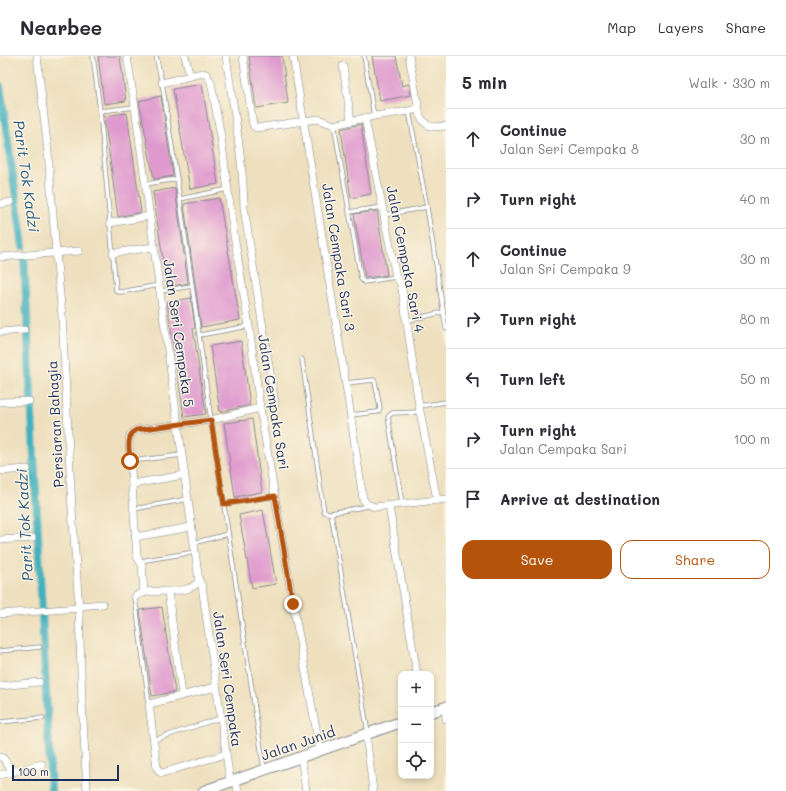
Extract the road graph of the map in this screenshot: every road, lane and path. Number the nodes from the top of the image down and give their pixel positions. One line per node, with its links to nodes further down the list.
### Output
1 (37, 56): 38 (street, Persiaran Bahagia)
2 (93, 56): 16 (lane)
3 (127, 56): 14 (street, Jalan Seri Cempaka 5)
4 (156, 56): 13 (lane)
5 (186, 56): 12 (street)
6 (226, 56): 56 (street)
7 (243, 56): 20 (street)
8 (293, 56): 20 (street, Jalan Cempaka Sari 3)
9 (364, 56): 18 (lane)
10 (409, 56): 15 (street)
11 (343, 66): 21 (street)
12 (190, 76): 13 (street, Jalan Cempaka Sari); 26 (street, Jalan Cempaka Sari)
13 (162, 84): 24 (lane)
14 (135, 107): 16 (lane); 25 (street, Jalan Seri Cempaka 5)
15 (418, 108): 17 (street); 23 (street)
16 (100, 111): 35 (lane)
17 (409, 111): 18 (street); 31 (lane)
18 (374, 116): 19 (street)
19 (365, 118): 21 (street); 30 (street, Jalan Cempaka Sari 4)
20 (304, 120): 22 (street); 52 (street, Jalan Cempaka Sari 3)
21 (351, 121): 22 (street)
22 (334, 125): 32 (lane)
23 (446, 126)
24 (177, 179): 25 (lane); 27 (lane)
25 (146, 184): 34 (street, Jalan Seri Cempaka 5)
26 (228, 189): 27 (lane); 46 (street, Jalan Cempaka Sari)
27 (180, 199): 42 (lane)
28 (11, 202): 29 (street)
29 (0, 204)
30 (382, 206): 32 (lane); 33 (street, Jalan Cempaka Sari 4)
31 (427, 207): 33 (lane); 44 (lane)
32 (350, 212): 41 (lane)
33 (384, 215): 41 (street, Jalan Cempaka Sari 4)
34 (150, 216): 35 (street); 36 (street, Jalan Seri Cempaka 5)
35 (110, 223): 39 (lane)
36 (154, 247): 39 (street); 43 (street, Jalan Seri Cempaka 5)
37 (79, 251): 38 (street)
38 (56, 253): 40 (street); 91 (street, Persiaran Bahagia)
39 (113, 253): 43 (lane)
40 (0, 257)
41 (396, 277): 45 (street, Jalan Cempaka Sari 4)
42 (192, 286): 43 (lane); 50 (lane)
43 (159, 288): 61 (street, Jalan Seri Cempaka 5)
44 (443, 312): 45 (lane); 47 (lane)
45 (406, 321): 58 (street, Jalan Cempaka Sari 4)
46 (249, 326): 50 (lane); 57 (street, Jalan Cempaka Sari)
47 (446, 329)
48 (24, 330): 49 (street)
49 (0, 332)
50 (200, 335): 60 (lane)
51 (302, 359): 77 (lane)
52 (346, 383): 59 (street, Jalan Cempaka Sari 3); 59 (lane)
53 (29, 401): 54 (street)
54 (0, 402)
55 (446, 402): 58 (lane)
56 (275, 404)
57 (260, 408): 60 (street); 68 (street, Jalan Cempaka Sari)
58 (420, 409): 71 (street, Jalan Cempaka Sari 4); 72 (lane)
59 (351, 415): 74 (street, Jalan Cempaka Sari 3)
60 (211, 420): 61 (street); 73 (lane)
61 (178, 426): 62 (street, Jalan Seri Cempaka 5); 63 (street)
62 (182, 455): 63 (lane); 66 (street, Jalan Seri Cempaka 5)
63 (130, 461): 67 (street)
64 (27, 469): 65 (street)
65 (0, 471)
66 (184, 475): 67 (street); 70 (street, Jalan Seri Cempaka 5)
67 (132, 484): 76 (street)
68 (275, 496): 73 (lane); 110 (street, Jalan Cempaka Sari)
69 (446, 499): 71 (street)
70 (188, 500): 76 (lane); 78 (street, Jalan Seri Cempaka 5)
71 (437, 500): 72 (street)
72 (402, 503): 75 (street)
73 (224, 504): 79 (lane)
74 (371, 505): 75 (street); 77 (lane)
75 (389, 506): 95 (street)
76 (134, 509): 80 (street)
77 (331, 513): 108 (lane)
78 (191, 527): 80 (street); 83 (street, Jalan Seri Cempaka 5)
79 (228, 534): 83 (lane); 115 (lane)
80 (135, 537): 85 (street)
81 (32, 538): 82 (street)
82 (0, 540)
83 (193, 543): 84 (street, Jalan Seri Cempaka 5)
84 (194, 552): 85 (lane); 86 (street, Jalan Seri Cempaka 5)
85 (139, 562): 88 (street)
86 (198, 581): 87 (street); 98 (street, Jalan Seri Cempaka)
87 (168, 592): 88 (street); 99 (street)
88 (144, 593): 89 (street)
89 (135, 598): 100 (lane)
90 (103, 604): 91 (street)
91 (79, 607): 92 (street); 119 (street, Persiaran Bahagia)
92 (0, 614)
93 (40, 647): 94 (lane)
94 (0, 650)
95 (416, 671)
96 (39, 682): 97 (street)
97 (0, 686)
98 (216, 687): 99 (street); 104 (street, Jalan Seri Cempaka)
99 (182, 695): 100 (street)
100 (149, 704): 109 (street)
101 (445, 707): 102 (street); 105 (street)
102 (434, 711)
103 (43, 718): 106 (lane)
104 (220, 718): 109 (lane); 111 (street, Jalan Seri Cempaka)
105 (446, 719)
106 (0, 722)
107 (398, 723): 108 (street, Jalan Junid)
108 (367, 733): 110 (street, Jalan Junid); 123 (street)
109 (154, 740): 111 (street)
110 (320, 750): 113 (street, Jalan Junid)
111 (226, 754): 118 (street, Jalan Seri Cempaka)
112 (0, 757): 116 (street)
113 (301, 757): 115 (street, Jalan Junid); 122 (street)
114 (42, 764): 116 (street)
115 (265, 770): 118 (street, Jalan Junid)
116 (12, 772): 117 (street)
117 (0, 775)
118 (233, 780): 120 (street, Jalan Junid); 121 (street, Jalan Seri Cempaka)
119 (88, 791)
120 (204, 791)
121 (238, 791)
122 (306, 791)
123 (373, 791)

